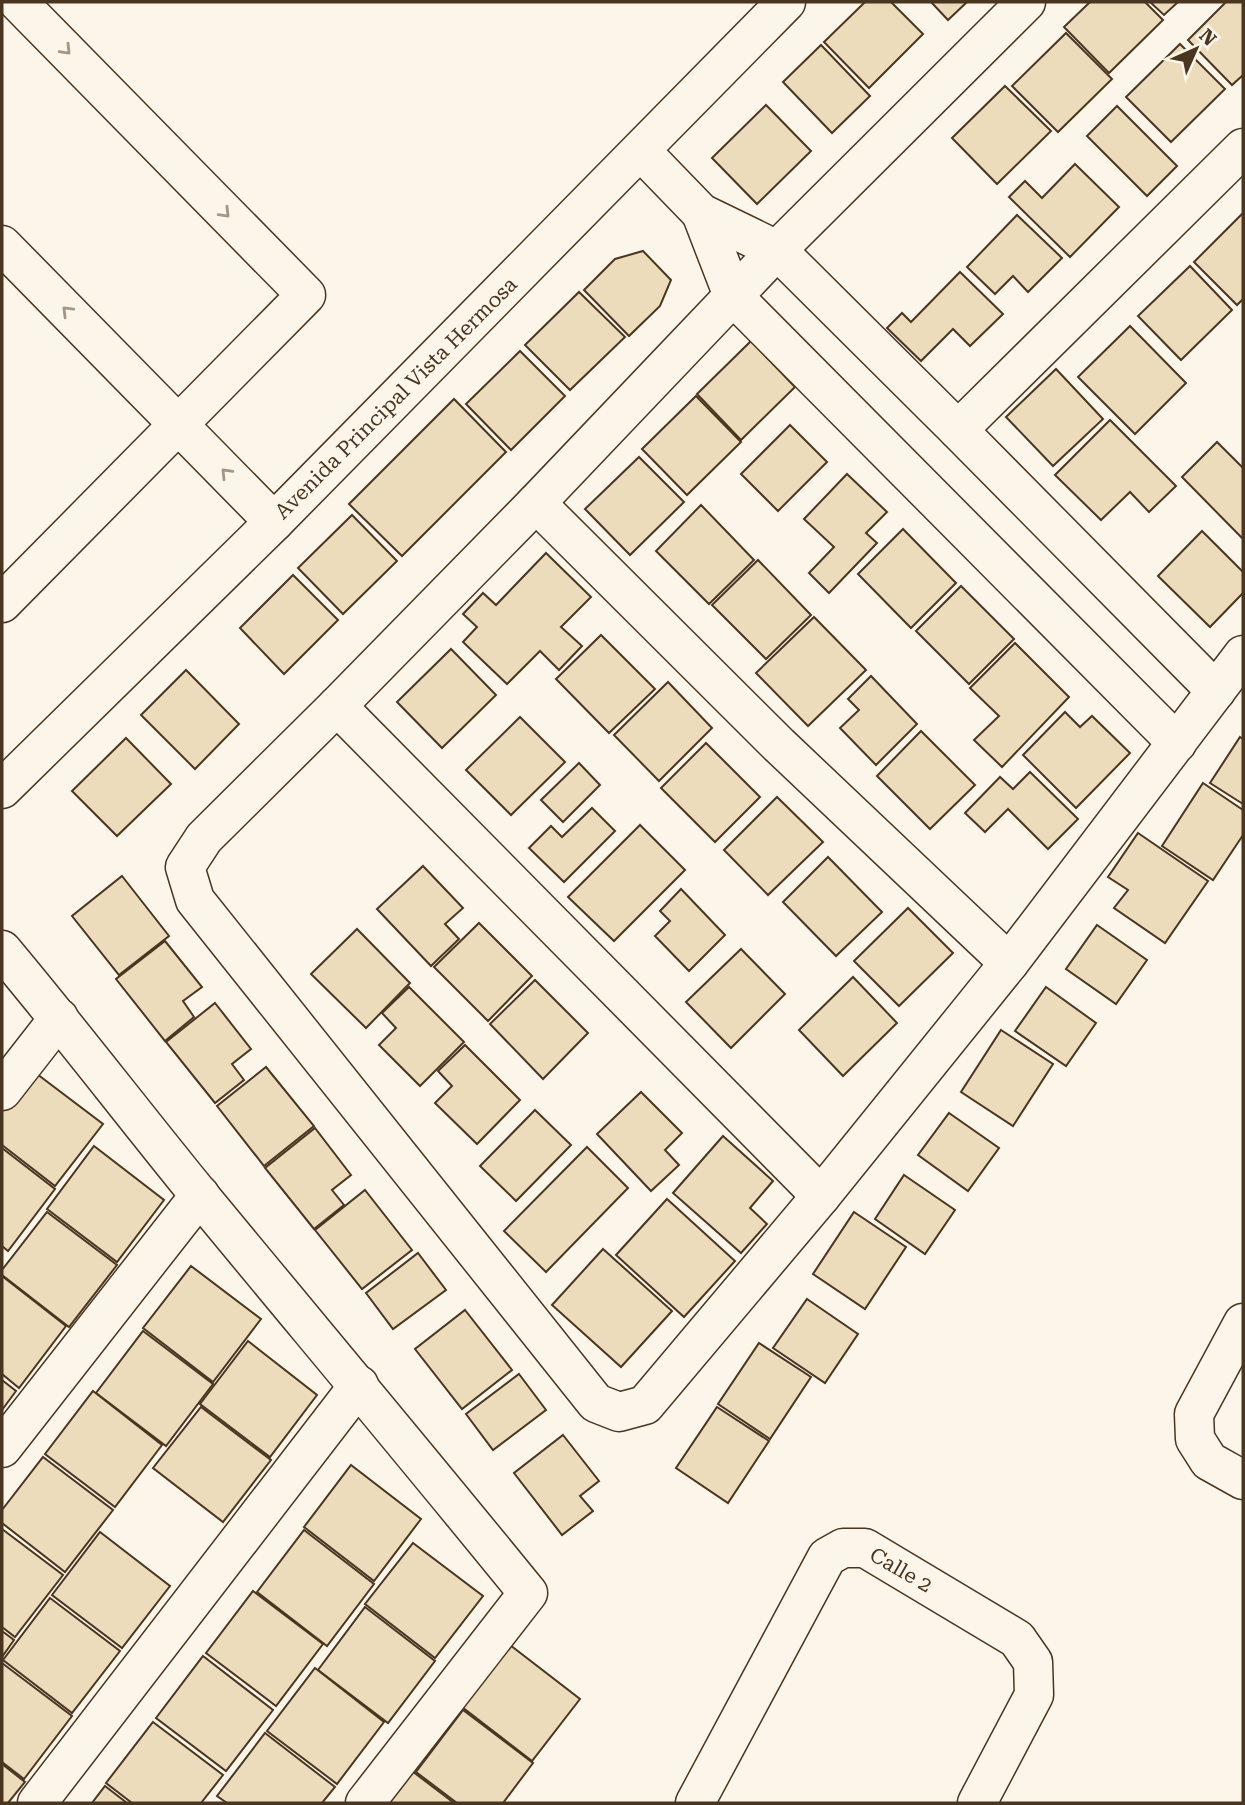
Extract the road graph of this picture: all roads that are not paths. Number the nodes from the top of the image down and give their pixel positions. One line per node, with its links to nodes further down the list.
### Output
1 (18, 2): 10 (street, one-way to 10)
2 (786, 2): 5 (street, Avenida Principal Vista Hermosa)
3 (1026, 2): 8 (street)
4 (1243, 148): 11 (street)
5 (641, 151): 6 (street); 13 (street, Avenida Principal Vista Hermosa)
6 (701, 213): 8 (street); 9 (street)
7 (2, 245): 10 (street, one-way to 7)
8 (777, 250): 9 (street); 11 (street)
9 (733, 296): 12 (street); 18 (street)
10 (180, 425): 13 (street, one-way to 10); 14 (street)
11 (958, 430): 16 (street)
12 (536, 503): 17 (street); 21 (street)
13 (274, 522): 19 (street, Avenida Principal Vista Hermosa)
14 (2, 603)
15 (1243, 656): 16 (street)
16 (1216, 691): 18 (street)
17 (337, 706): 25 (street); 25 (street)
18 (1177, 743): 21 (street)
19 (2, 789)
20 (2, 950): 22 (street)
21 (1009, 963): 25 (street)
22 (59, 1018): 23 (street); 24 (street)
23 (2, 1091)
24 (200, 1195): 27 (street); 28 (street)
25 (821, 1196)
26 (1243, 1323): 29 (street)
27 (359, 1385): 30 (street); 31 (street)
28 (2, 1448)
29 (1243, 1480)
30 (37, 1803)
31 (365, 1803)
32 (695, 1803): 33 (street, Calle 2)
33 (977, 1803)

